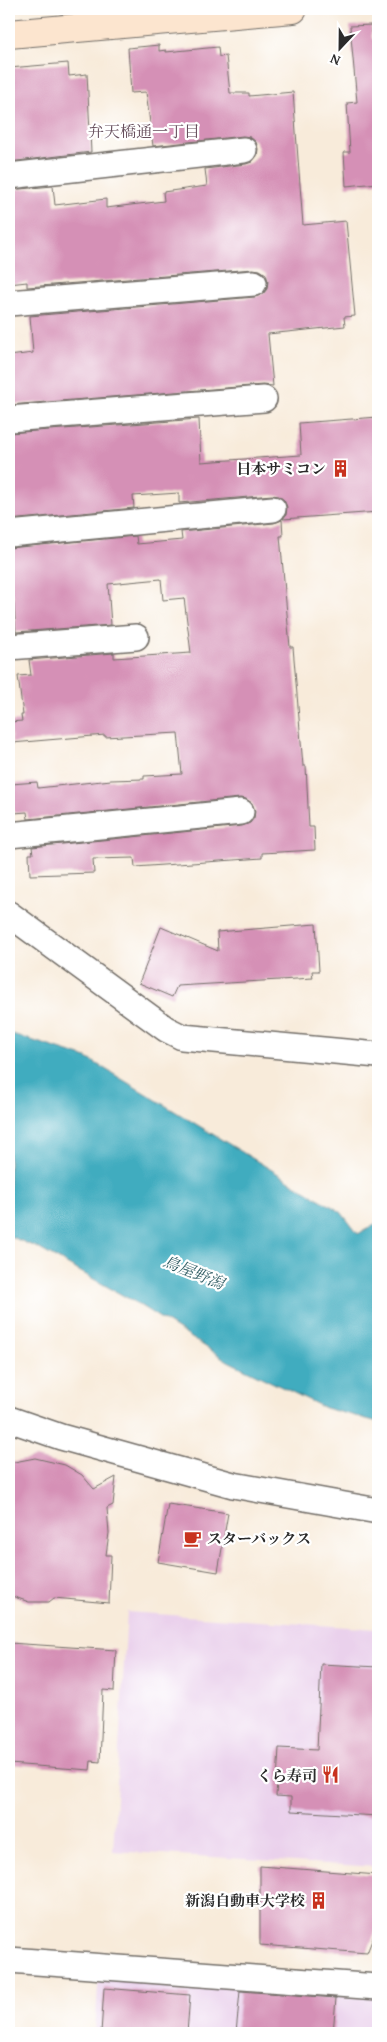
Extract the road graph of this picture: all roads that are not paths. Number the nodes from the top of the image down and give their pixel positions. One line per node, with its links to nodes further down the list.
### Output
1 (293, 9): 2 (street)
2 (9, 34)
3 (244, 150): 4 (street)
4 (9, 176)
5 (254, 283): 6 (street)
6 (9, 304)
7 (264, 399): 8 (street)
8 (9, 419)
9 (273, 509): 10 (street)
10 (9, 534)
11 (124, 632): 12 (street)
12 (9, 647)
13 (241, 812): 14 (street)
14 (9, 835)
15 (9, 914): 16 (street)
16 (378, 1055)
17 (9, 1419): 18 (street)
18 (378, 1511)
19 (9, 1960): 20 (street)
20 (378, 1987)

